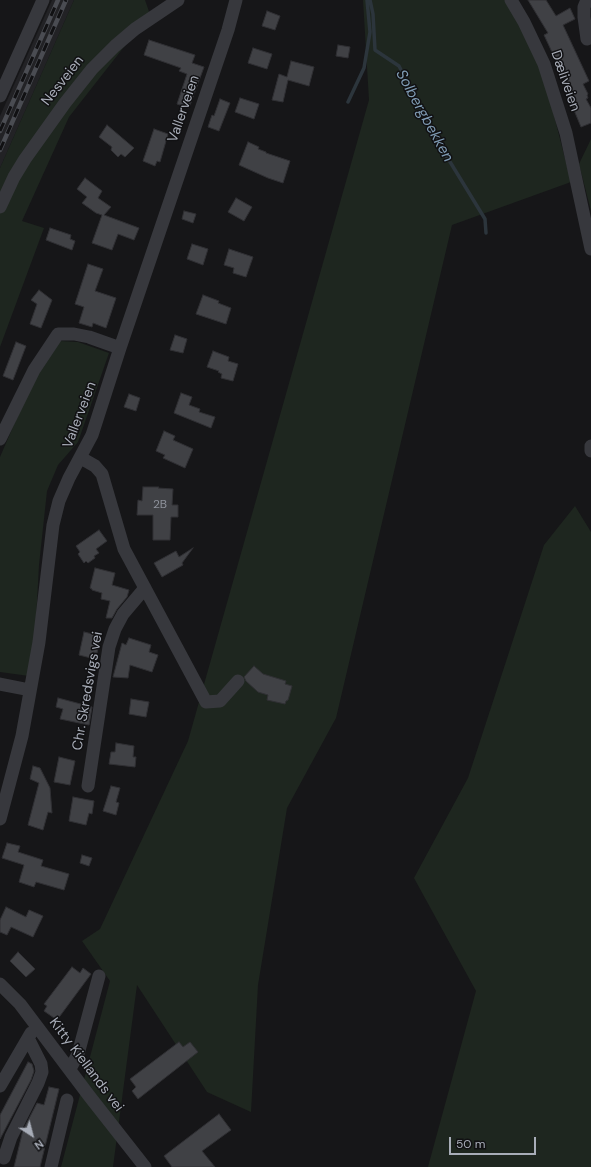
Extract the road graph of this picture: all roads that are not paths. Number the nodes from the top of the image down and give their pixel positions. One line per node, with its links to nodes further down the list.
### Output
1 (43, 0): 9 (street)
2 (178, 0): 10 (street, Nesveien)
3 (236, 0): 7 (street, Vallerveien)
4 (245, 0): 7 (street, Vallerveien)
5 (511, 0): 11 (street, Dæliveien)
6 (587, 0): 8 (street)
7 (228, 30): 12 (street, Vallerveien)
8 (586, 39)
9 (0, 96)
10 (0, 207)
11 (591, 249)
12 (120, 348): 13 (street); 16 (street, Vallerveien)
13 (0, 439)
14 (591, 446): 15 (street)
15 (591, 451)
16 (81, 458): 17 (street); 20 (street, Vallerveien)
17 (145, 588): 18 (street); 21 (street, Chr. Skredsvigs vei)
18 (238, 681)
19 (0, 684): 20 (street)
20 (30, 690): 22 (street, Vallerveien)
21 (88, 786)
22 (0, 819)
23 (99, 976): 27 (street)
24 (0, 984): 25 (street, Kitty Kiellands vei)
25 (36, 1024): 26 (street); 27 (street, Kitty Kiellands vei)
26 (28, 1038): 28 (street); 30 (street)
27 (70, 1069): 32 (street, Kitty Kiellands vei)
28 (0, 1086)
29 (66, 1100): 31 (street)
30 (4, 1158)
31 (51, 1167)
32 (145, 1167)

